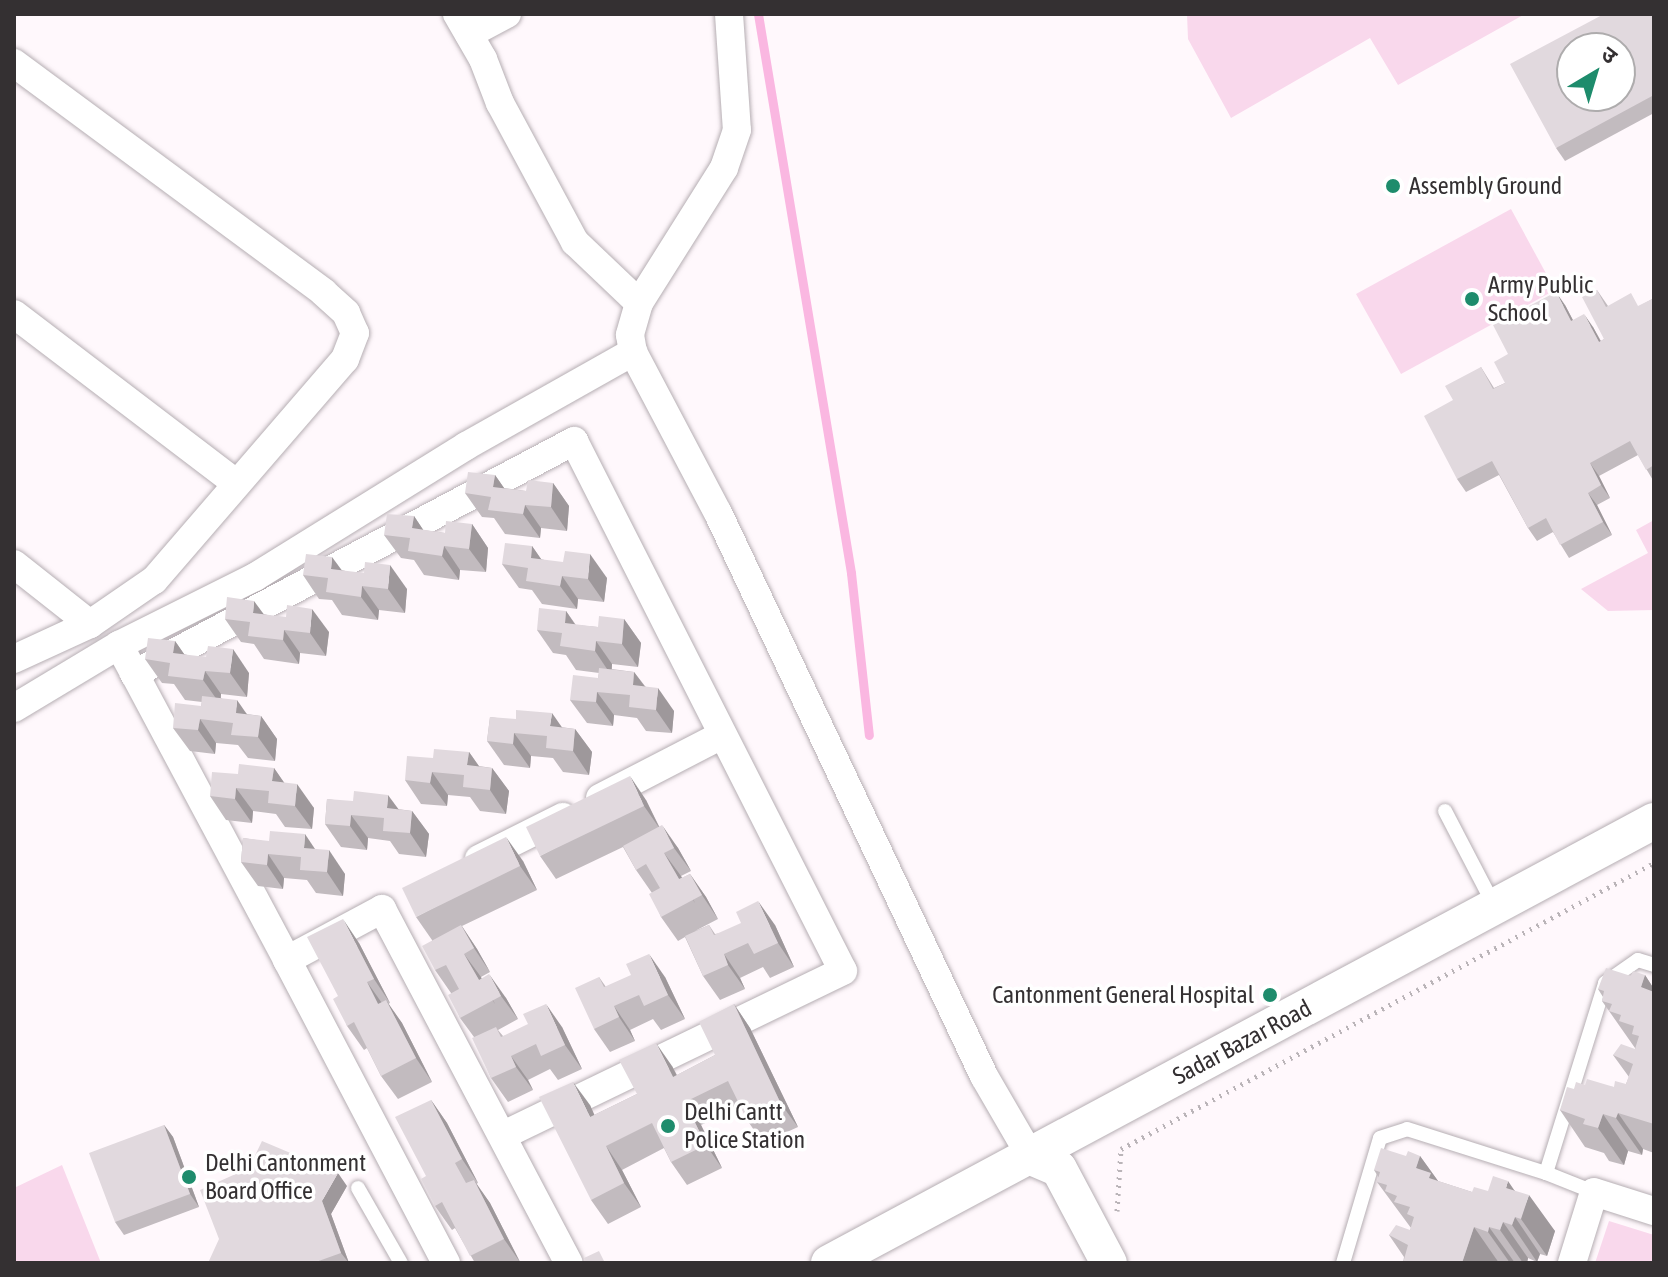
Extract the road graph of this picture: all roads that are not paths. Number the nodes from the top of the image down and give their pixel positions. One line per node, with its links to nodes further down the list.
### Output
1 (507, 14): 3 (street)
2 (729, 14): 5 (street)
3 (463, 24): 5 (street)
4 (14, 63): 8 (street)
5 (639, 303): 7 (street)
6 (14, 314): 8 (street)
7 (633, 352): 11 (street); 25 (street)
8 (236, 483): 10 (street)
9 (14, 564): 10 (street)
10 (90, 624): 12 (street)
11 (119, 645): 13 (street); 14 (street)
12 (14, 659)
13 (134, 674): 15 (street); 22 (street)
14 (14, 708)
15 (722, 735): 18 (street); 24 (street)
16 (1445, 811): 20 (lane)
17 (1654, 821): 20 (street, Sadar Bazar Road)
18 (453, 873)
19 (410, 894): 21 (street)
20 (1494, 906): 25 (street, Sadar Bazar Road)
21 (382, 909): 22 (street); 24 (street)
22 (287, 960): 31 (street)
23 (1654, 965): 26 (lane)
24 (503, 1135): 32 (street)
25 (1031, 1157): 33 (street, Sadar Bazar Road); 34 (street)
26 (1546, 1173): 28 (lane); 35 (lane)
27 (358, 1188): 30 (lane)
28 (1594, 1192): 29 (street); 36 (street)
29 (1654, 1211)
30 (401, 1263)
31 (446, 1263)
32 (569, 1263)
33 (829, 1263)
34 (1109, 1263)
35 (1343, 1263)
36 (1572, 1263)

